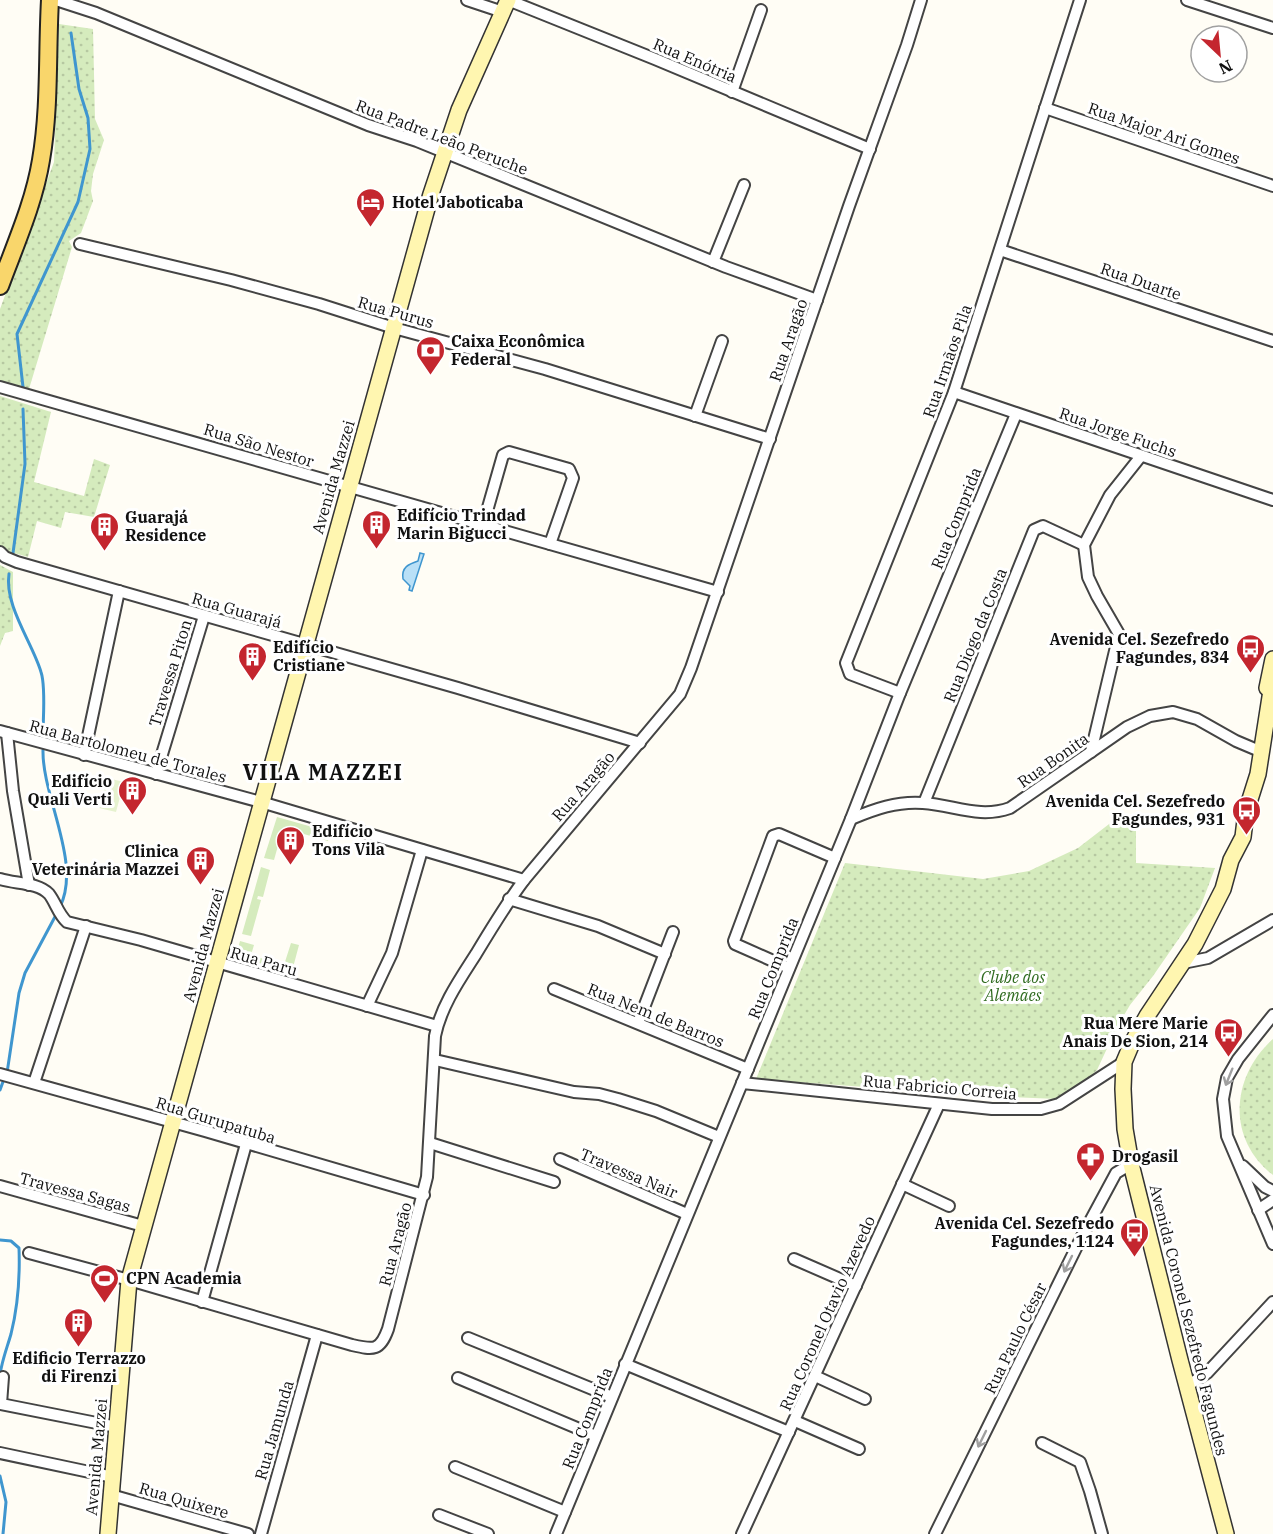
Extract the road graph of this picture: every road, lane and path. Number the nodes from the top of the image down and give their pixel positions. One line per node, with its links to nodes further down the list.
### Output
1 (50, 0): 21 (main road)
2 (56, 0): 10 (street, Rua Padre Leão Peruche)
3 (97, 0): 10 (street)
4 (467, 0): 8 (street, Rua Enótria)
5 (921, 0): 14 (street, Rua Aragão)
6 (1187, 0): 11 (street)
7 (1076, 1): 13 (street, Rua Irmãos Pìla)
8 (506, 4): 12 (street, Rua Enótria); 15 (street, Avenida Mazzei)
9 (761, 10): 12 (street)
10 (96, 13): 15 (street, Rua Padre Leão Peruche)
11 (1273, 28)
12 (732, 92): 14 (street, Rua Enótria)
13 (1045, 108): 17 (street, Rua Major Ari Gomes); 19 (street, Rua Irmãos Pìla)
14 (870, 149): 22 (street, Rua Aragão)
15 (444, 153): 20 (street, Rua Padre Leão Peruche); 23 (street, Avenida Mazzei)
16 (744, 185): 20 (street)
17 (1273, 186)
18 (80, 244): 23 (street, Rua Purus)
19 (1000, 250): 24 (street, Rua Duarte); 27 (street, Rua Irmãos Pìla)
20 (713, 262): 22 (street, Rua Padre Leão Peruche)
21 (0, 286)
22 (817, 300): 30 (street, Rua Aragão)
23 (394, 328): 29 (street, Rua Purus); 32 (street, Avenida Mazzei)
24 (1273, 340)
25 (722, 341): 29 (street)
26 (0, 387): 32 (street, Rua São Nestor)
27 (954, 392): 28 (street, Rua Jorge Fuchs); 44 (street, Rua Irmãos Pìla)
28 (1016, 414): 31 (street, Rua Jorge Fuchs); 44 (street, Rua Comprida)
29 (695, 416): 30 (street, Rua Purus)
30 (770, 439): 39 (street, Rua Aragão)
31 (1141, 456): 33 (street, Rua Jorge Fuchs); 36 (street)
32 (350, 486): 34 (street, Rua São Nestor); 41 (street, Avenida Mazzei)
33 (1273, 500)
34 (483, 525): 35 (street, Rua São Nestor); 35 (street)
35 (550, 544): 39 (street, Rua São Nestor)
36 (1084, 545): 48 (street); 52 (street, Rua Diogo da Costa)
37 (0, 552): 38 (street, Rua Guarajá)
38 (118, 591): 40 (street, Rua Guarajá); 49 (street)
39 (718, 592): 46 (street, Rua Aragão)
40 (204, 616): 41 (street, Rua Guarajá); 50 (street, Travessa Piton)
41 (304, 645): 46 (street, Rua Guarajá); 51 (street, Avenida Mazzei)
42 (1273, 659): 47 (street)
43 (1273, 678): 47 (street)
44 (900, 693): 53 (street, Rua Comprida)
45 (4, 732): 49 (street, Rua Bartolomeu de Torales); 58 (street)
46 (640, 743): 57 (street, Rua Aragão)
47 (1258, 751): 48 (street, Rua Bonita); 65 (street, Avenida Coronel Sezefredo Fagundes)
48 (1091, 752): 52 (street, Rua Bonita)
49 (84, 755): 50 (street, Rua Bartolomeu de Torales)
50 (156, 774): 51 (street, Rua Bartolomeu de Torales)
51 (261, 802): 54 (street, Rua Bartolomeu de Torales); 64 (street, Avenida Mazzei)
52 (924, 803): 53 (street, Rua Bonita)
53 (851, 819): 55 (street, Rua Comprida)
54 (422, 850): 57 (street, Rua Bartolomeu de Torales); 68 (street)
55 (835, 858): 66 (street, Rua Comprida); 66 (street)
56 (0, 879): 58 (street)
57 (524, 880): 59 (street, Rua Aragão)
58 (29, 885): 61 (street, Rua Paru)
59 (509, 899): 63 (street); 72 (street, Rua Aragão)
60 (1273, 920): 65 (street)
61 (86, 926): 64 (street, Rua Paru); 78 (street)
62 (673, 932): 63 (street)
63 (665, 954): 70 (street)
64 (217, 963): 68 (street, Rua Paru); 81 (street, Avenida Mazzei)
65 (1183, 963): 75 (street, Avenida Coronel Sezefredo Fagundes)
66 (789, 968): 76 (street, Rua Comprida)
67 (554, 989): 70 (street, Rua Nem de Barros)
68 (367, 1006): 72 (street, Rua Paru)
69 (1273, 1015): 73 (street)
70 (638, 1023): 76 (street, Rua Nem de Barros)
71 (1273, 1023): 73 (street)
72 (437, 1026): 74 (street, Rua Aragão)
73 (1262, 1029): 86 (street, one-way to 86)
74 (435, 1060): 82 (street); 83 (street, Rua Aragão)
75 (1124, 1062): 80 (street, Rua Fabricio Correia); 87 (street, Avenida Coronel Sezefredo Fagundes)
76 (748, 1069): 79 (street, Rua Comprida)
77 (5, 1075): 78 (street, Rua Gurupatuba)
78 (34, 1083): 81 (street, Rua Gurupatuba)
79 (742, 1083): 80 (street, Rua Fabricio Correia); 82 (street, Rua Comprida)
80 (939, 1104): 89 (street, Rua Coronel Otavio Azevedo)
81 (172, 1122): 84 (street, Rua Gurupatuba); 97 (street, Avenida Mazzei)
82 (719, 1137): 96 (street, Rua Comprida)
83 (430, 1143): 88 (street); 92 (street, Rua Aragão)
84 (246, 1144): 92 (street, Rua Gurupatuba); 103 (street)
85 (560, 1159): 96 (street, Travessa Nair)
86 (1238, 1162): 91 (street); 95 (street)
87 (1131, 1164): 111 (street, Avenida Coronel Sezefredo Fagundes); 133 (street, Rua Paulo César, one-way to 133)
88 (554, 1182)
89 (902, 1184): 94 (street); 102 (street, Rua Coronel Otavio Azevedo)
90 (0, 1186): 97 (street, Travessa Sagas)
91 (1273, 1191)
92 (423, 1195): 105 (street, Rua Aragão)
93 (1273, 1200): 95 (street)
94 (949, 1206)
95 (1258, 1210): 98 (street)
96 (687, 1214): 107 (street, Rua Comprida)
97 (143, 1226): 101 (street, Avenida Mazzei)
98 (1273, 1244)
99 (29, 1253): 101 (street)
100 (794, 1259): 102 (street)
101 (129, 1280): 103 (street, Rua Aragão); 116 (street, Avenida Mazzei)
102 (856, 1286): 108 (street, Rua Coronel Otavio Azevedo)
103 (202, 1302): 105 (street, Rua Aragão)
104 (1273, 1302): 111 (street)
105 (317, 1335): 129 (street, Rua Jamunda)
106 (468, 1338): 112 (street)
107 (625, 1364): 112 (street, Rua Comprida); 117 (street)
108 (815, 1376): 113 (street); 115 (street, Rua Coronel Otavio Azevedo)
109 (3, 1377): 114 (street)
110 (458, 1378): 118 (street)
111 (1187, 1386): 135 (street, Avenida Coronel Sezefredo Fagundes)
112 (612, 1397): 118 (street, Rua Comprida)
113 (865, 1399)
114 (1, 1404): 116 (street)
115 (795, 1421): 117 (street, Rua Coronel Otavio Azevedo); 120 (street)
116 (117, 1427): 123 (street, Avenida Mazzei)
117 (789, 1432): 132 (street, Rua Coronel Otavio Azevedo)
118 (596, 1436): 125 (street, Rua Comprida)
119 (1042, 1443): 134 (street)
120 (860, 1449)
121 (0, 1453): 123 (street)
122 (455, 1467): 125 (street)
123 (113, 1477): 124 (street, Avenida Mazzei)
124 (111, 1495): 127 (street, Avenida Mazzei); 128 (street, Rua Quixere)
125 (565, 1512): 131 (street, Rua Comprida)
126 (439, 1515): 130 (street)
127 (108, 1534)
128 (248, 1534)
129 (261, 1534)
130 (488, 1534)
131 (556, 1534)
132 (742, 1534)
133 (935, 1534)
134 (1102, 1534)
135 (1226, 1534)

